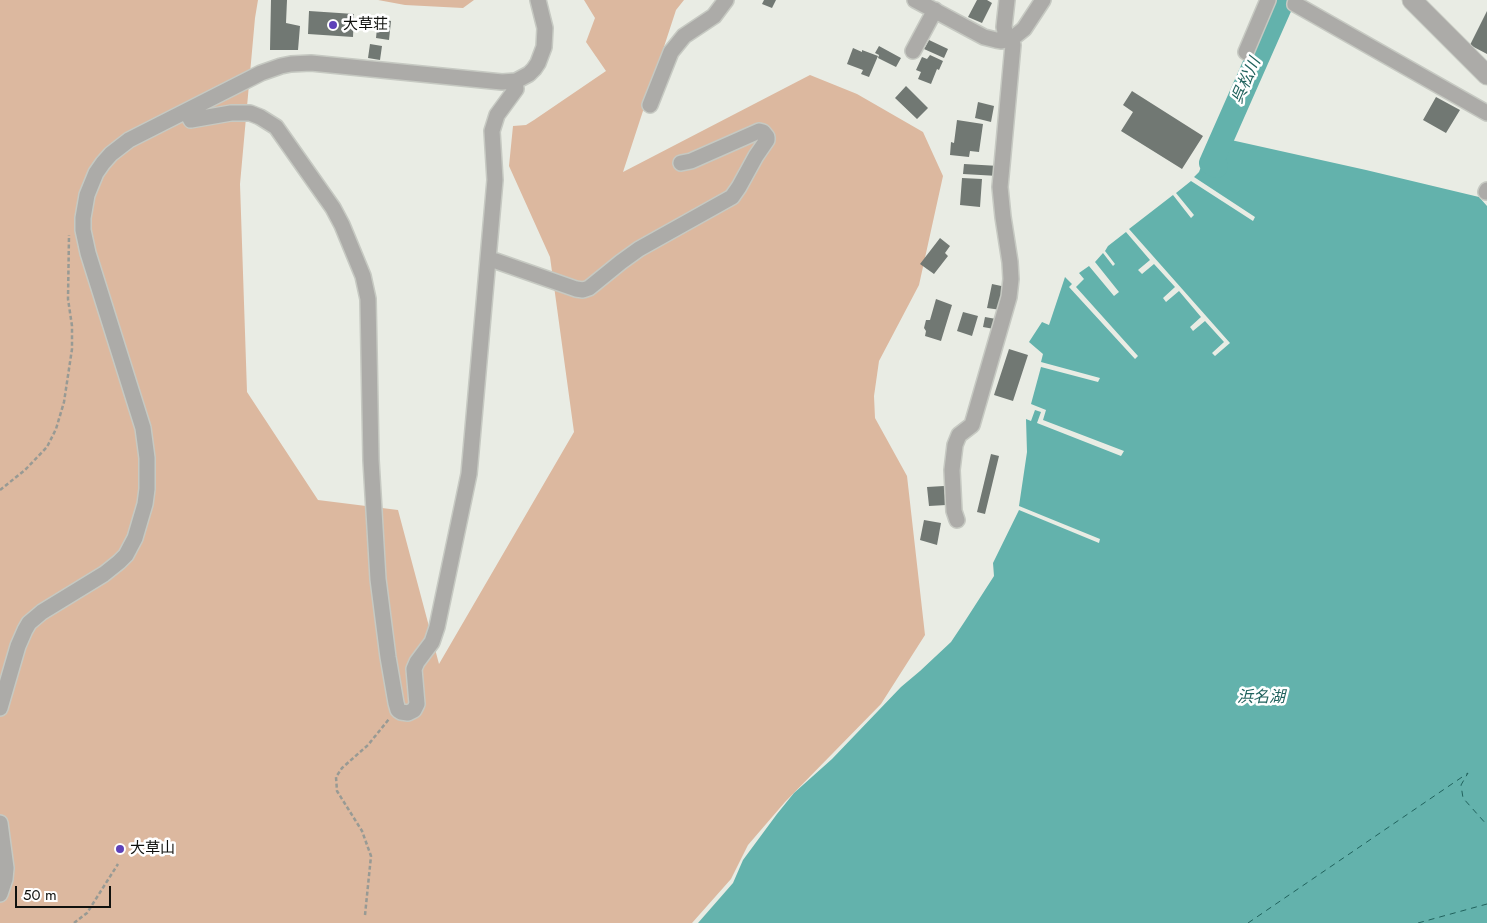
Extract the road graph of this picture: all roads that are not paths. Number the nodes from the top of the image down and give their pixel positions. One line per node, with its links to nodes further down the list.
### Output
1 (538, 0): 14 (street)
2 (726, 0): 15 (street)
3 (915, 0): 9 (street)
4 (1007, 0): 10 (street)
5 (1043, 0): 10 (street)
6 (1268, 0): 12 (street)
7 (1296, 0): 17 (street)
8 (1412, 0): 13 (street)
9 (935, 10): 10 (street); 11 (street)
10 (1008, 39): 20 (street)
11 (913, 51)
12 (1246, 52)
13 (1487, 76)
14 (515, 81): 16 (street); 19 (street)
15 (650, 105)
16 (186, 111): 19 (street); 21 (street)
17 (1487, 113)
18 (681, 163): 19 (street)
19 (488, 260)
20 (957, 520)
21 (0, 708)
22 (0, 823): 23 (street)
23 (0, 894)

